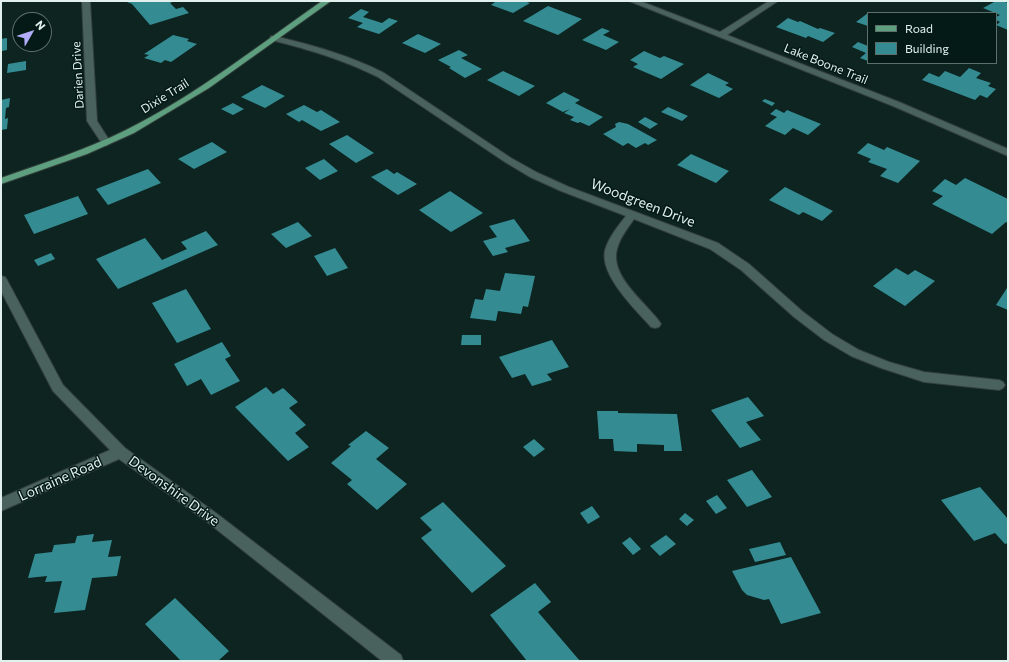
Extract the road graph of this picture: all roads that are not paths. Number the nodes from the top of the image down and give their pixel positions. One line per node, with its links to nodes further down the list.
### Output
1 (86, 1): 7 (street, Darien Drive)
2 (327, 1): 6 (main road, Dixie Trail)
3 (633, 1): 5 (street, Lake Boone Trail)
4 (774, 1): 5 (street)
5 (722, 35): 8 (street, Lake Boone Trail)
6 (274, 38): 7 (main road, Dixie Trail); 10 (street, Woodgreen Drive)
7 (106, 143): 9 (main road, Dixie Trail)
8 (1008, 153)
9 (1, 182)
10 (632, 214): 12 (street); 13 (street, Woodgreen Drive)
11 (1, 280): 14 (street, Devonshire Drive)
12 (655, 324)
13 (999, 385)
14 (120, 452): 15 (street, Lorraine Road); 16 (street, Devonshire Drive)
15 (1, 505)
16 (395, 661)

